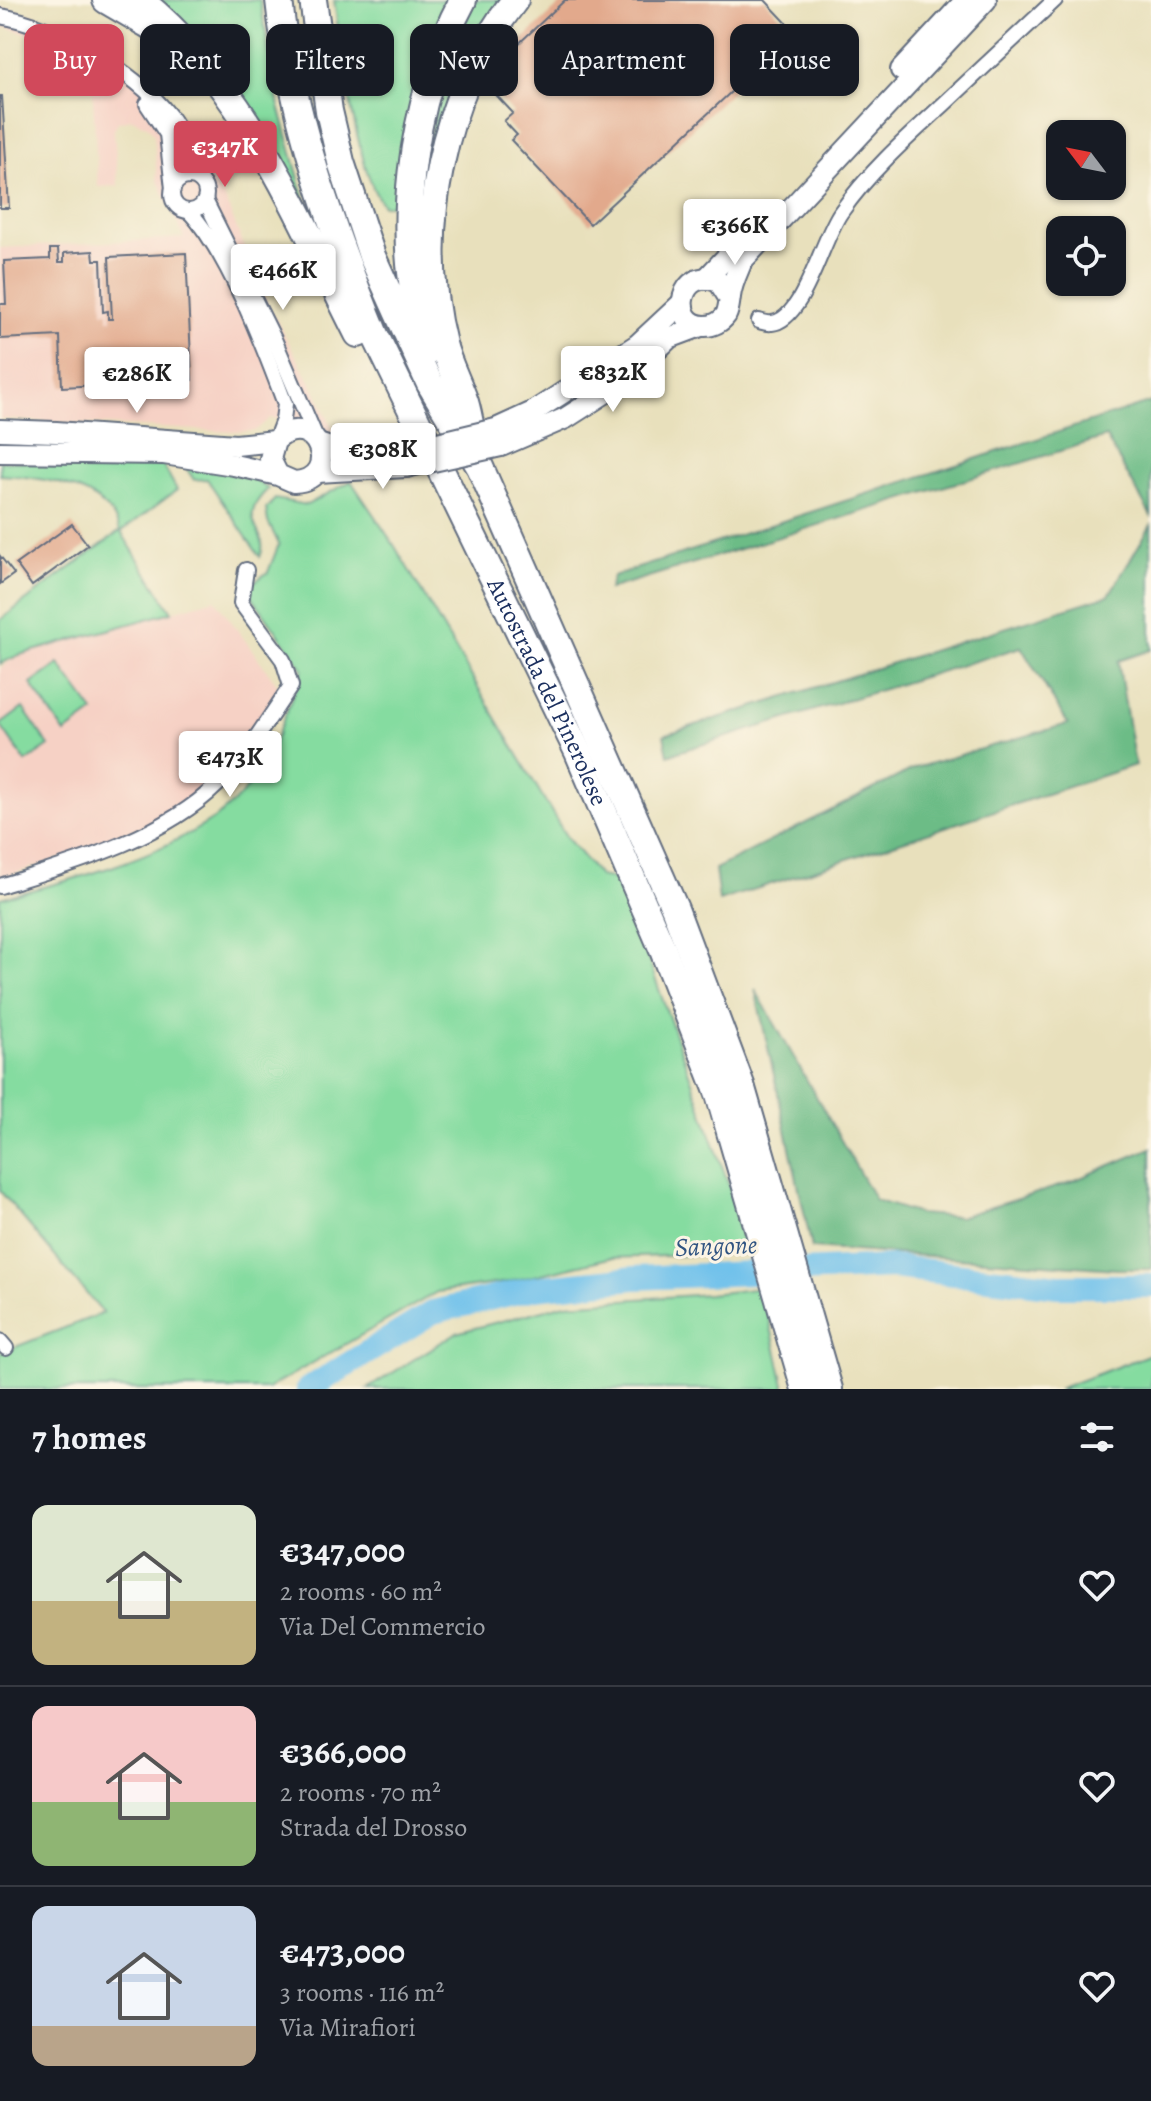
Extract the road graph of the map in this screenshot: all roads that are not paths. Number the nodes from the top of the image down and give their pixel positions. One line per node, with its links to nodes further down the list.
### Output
1 (106, 0): 14 (highway)
2 (140, 0): 14 (highway)
3 (279, 0): 33 (highway, Autostrada del Pinerolese)
4 (313, 0): 30 (highway, Autostrada del Pinerolese)
5 (463, 0): 30 (highway)
6 (515, 0): 30 (highway)
7 (966, 0): 19 (street)
8 (986, 0): 20 (street)
9 (1055, 0): 22 (street)
10 (0, 16): 11 (street)
11 (31, 24)
12 (124, 75): 15 (street)
13 (124, 81): 16 (street)
14 (230, 98): 33 (highway)
15 (201, 182): 16 (street); 17 (street)
16 (173, 189): 18 (street)
17 (205, 200): 18 (street); 27 (street)
18 (189, 211): 26 (street)
19 (706, 279): 20 (street); 21 (street)
20 (729, 298): 23 (street)
21 (682, 303): 23 (street); 25 (street)
22 (759, 321)
23 (701, 326): 25 (street)
24 (0, 430): 26 (street)
25 (498, 437): 29 (street, bridge)
26 (275, 441): 27 (street); 32 (street)
27 (318, 444): 29 (street); 31 (street)
28 (0, 452): 32 (street)
29 (401, 458): 31 (street)
30 (480, 467): 37 (highway, Autostrada del Pinerolese)
31 (317, 472): 32 (street)
32 (278, 475)
33 (482, 557): 36 (highway, Autostrada del Pinerolese)
34 (246, 570): 35 (street)
35 (0, 886)
36 (805, 1389)
37 (829, 1389)

